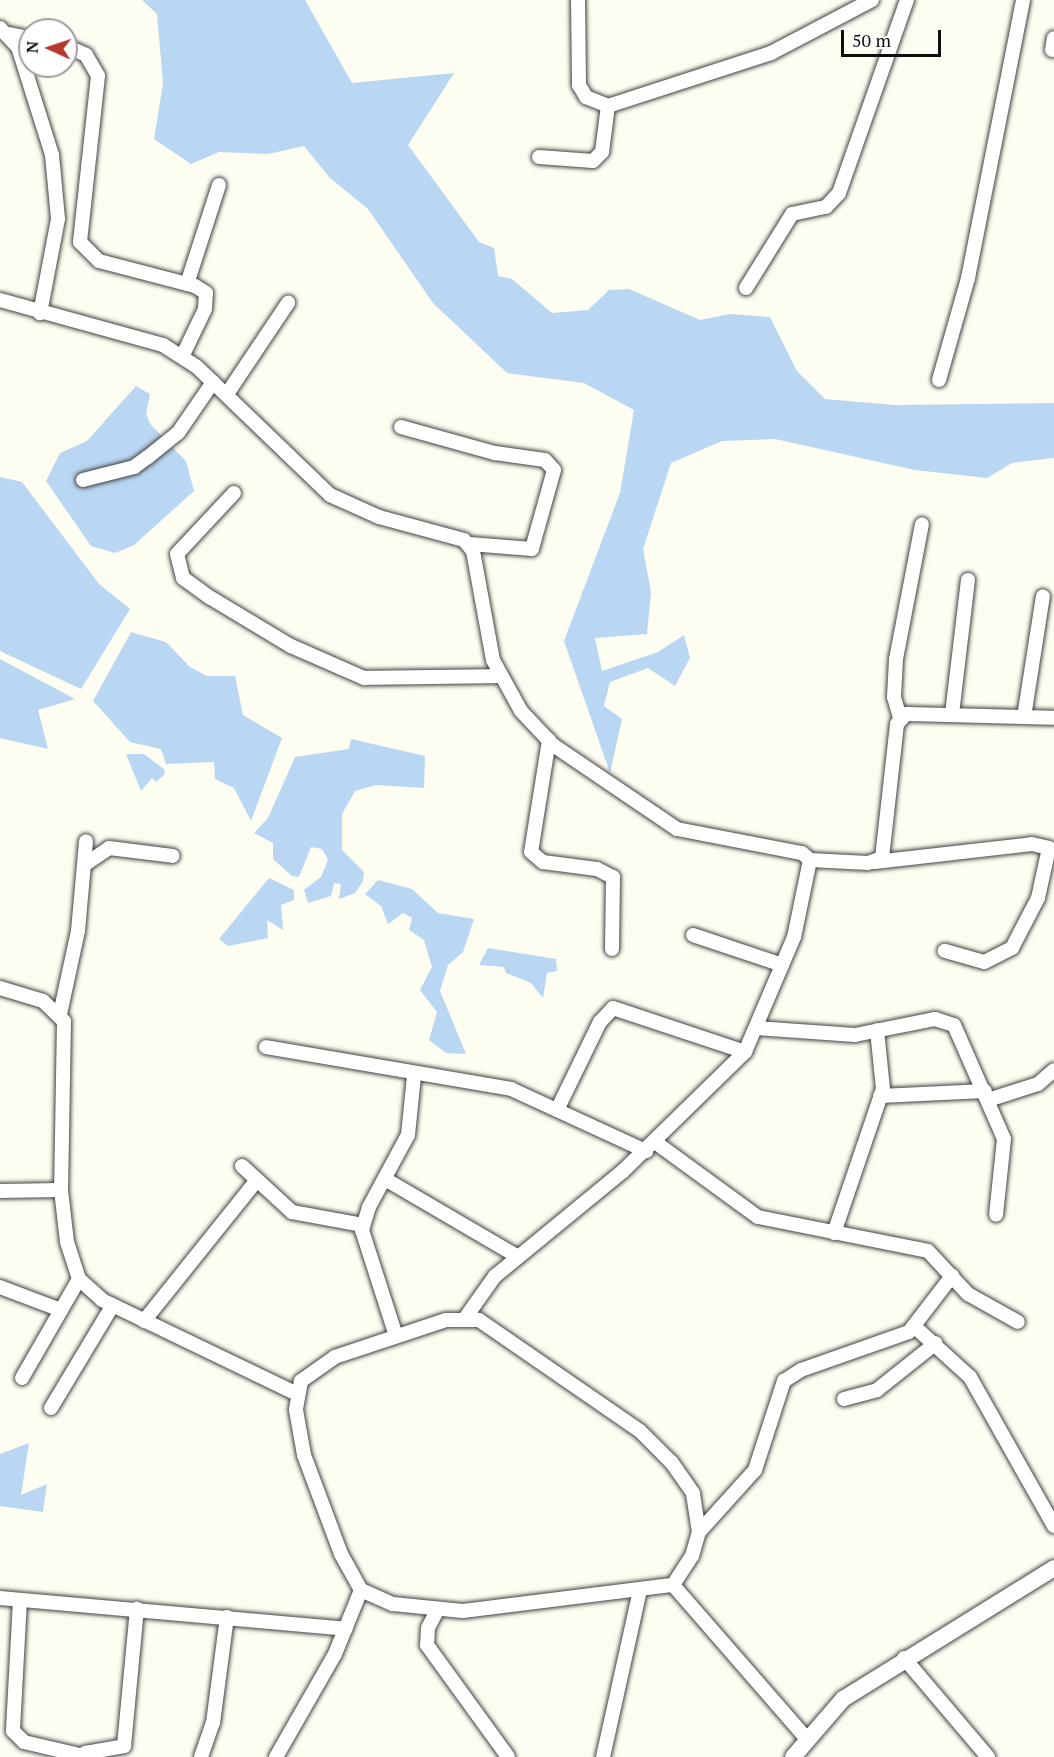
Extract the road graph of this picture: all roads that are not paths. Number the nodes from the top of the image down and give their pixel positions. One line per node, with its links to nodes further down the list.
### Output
1 (578, 0): 7 (street)
2 (872, 0): 7 (street)
3 (907, 0): 11 (street)
4 (1023, 0): 16 (street)
5 (4, 31): 14 (street)
6 (78, 51): 10 (street)
7 (609, 106): 8 (street)
8 (539, 157)
9 (219, 185): 10 (street)
10 (187, 284): 15 (street)
11 (746, 288)
12 (0, 300): 14 (street)
13 (288, 303): 18 (street)
14 (40, 313): 15 (street)
15 (182, 357): 17 (street)
16 (939, 380)
17 (213, 382): 18 (street); 20 (street)
18 (227, 394): 23 (street)
19 (401, 426): 23 (street)
20 (83, 480)
21 (234, 493): 26 (street)
22 (922, 524): 29 (street)
23 (469, 544): 26 (street)
24 (968, 580): 27 (street)
25 (1043, 596): 28 (street)
26 (500, 676): 31 (street)
27 (952, 714): 28 (street); 29 (street)
28 (1024, 717): 30 (street)
29 (900, 718): 35 (street)
30 (1054, 718)
31 (549, 741): 34 (street); 38 (street)
32 (86, 841): 36 (street)
33 (173, 856): 36 (street)
34 (810, 860): 35 (street); 40 (street)
35 (875, 862): 39 (street)
36 (84, 865): 42 (street)
37 (693, 935): 40 (street)
38 (612, 949)
39 (945, 951)
40 (782, 965): 43 (street)
41 (0, 988): 42 (street)
42 (60, 1014): 56 (street)
43 (756, 1028): 44 (street); 46 (street)
44 (877, 1030): 49 (street); 50 (street)
45 (266, 1047): 48 (street)
46 (745, 1052): 51 (street); 52 (street)
47 (1054, 1070): 50 (street)
48 (414, 1076): 51 (street); 54 (street)
49 (880, 1095): 50 (street); 60 (street)
50 (986, 1095): 58 (street)
51 (557, 1110): 52 (street)
52 (650, 1147): 60 (street); 61 (street)
53 (242, 1166): 55 (street)
54 (385, 1179): 59 (street); 61 (street)
55 (256, 1181): 59 (street); 68 (street)
56 (61, 1190): 57 (street); 63 (street)
57 (0, 1191)
58 (996, 1215)
59 (363, 1225): 71 (street)
60 (834, 1233): 62 (street)
61 (517, 1256): 67 (street)
62 (952, 1276): 69 (street); 70 (street)
63 (79, 1279): 65 (street); 66 (street)
64 (0, 1287): 66 (street)
65 (112, 1305): 68 (street); 76 (street)
66 (61, 1310): 73 (street)
67 (466, 1317): 71 (street); 78 (street)
68 (144, 1321): 74 (street)
69 (1018, 1322)
70 (915, 1327): 72 (street); 78 (street)
71 (396, 1336): 74 (street)
72 (936, 1343): 75 (street); 77 (street)
73 (22, 1378)
74 (295, 1393): 81 (street)
75 (844, 1400)
76 (51, 1408)
77 (1054, 1526)
78 (699, 1532): 80 (street)
79 (1054, 1568): 89 (street)
80 (673, 1585): 82 (street); 90 (street)
81 (362, 1590): 85 (street); 88 (street)
82 (640, 1590): 85 (street); 95 (street)
83 (0, 1598): 84 (street)
84 (20, 1600): 86 (street); 91 (street)
85 (438, 1609): 94 (street)
86 (137, 1610): 87 (street); 91 (street)
87 (227, 1617): 88 (street); 92 (street)
88 (346, 1629): 93 (street)
89 (904, 1658): 90 (street); 96 (street)
90 (802, 1750)
91 (87, 1755)
92 (201, 1757)
93 (276, 1757)
94 (508, 1757)
95 (603, 1757)
96 (988, 1757)

